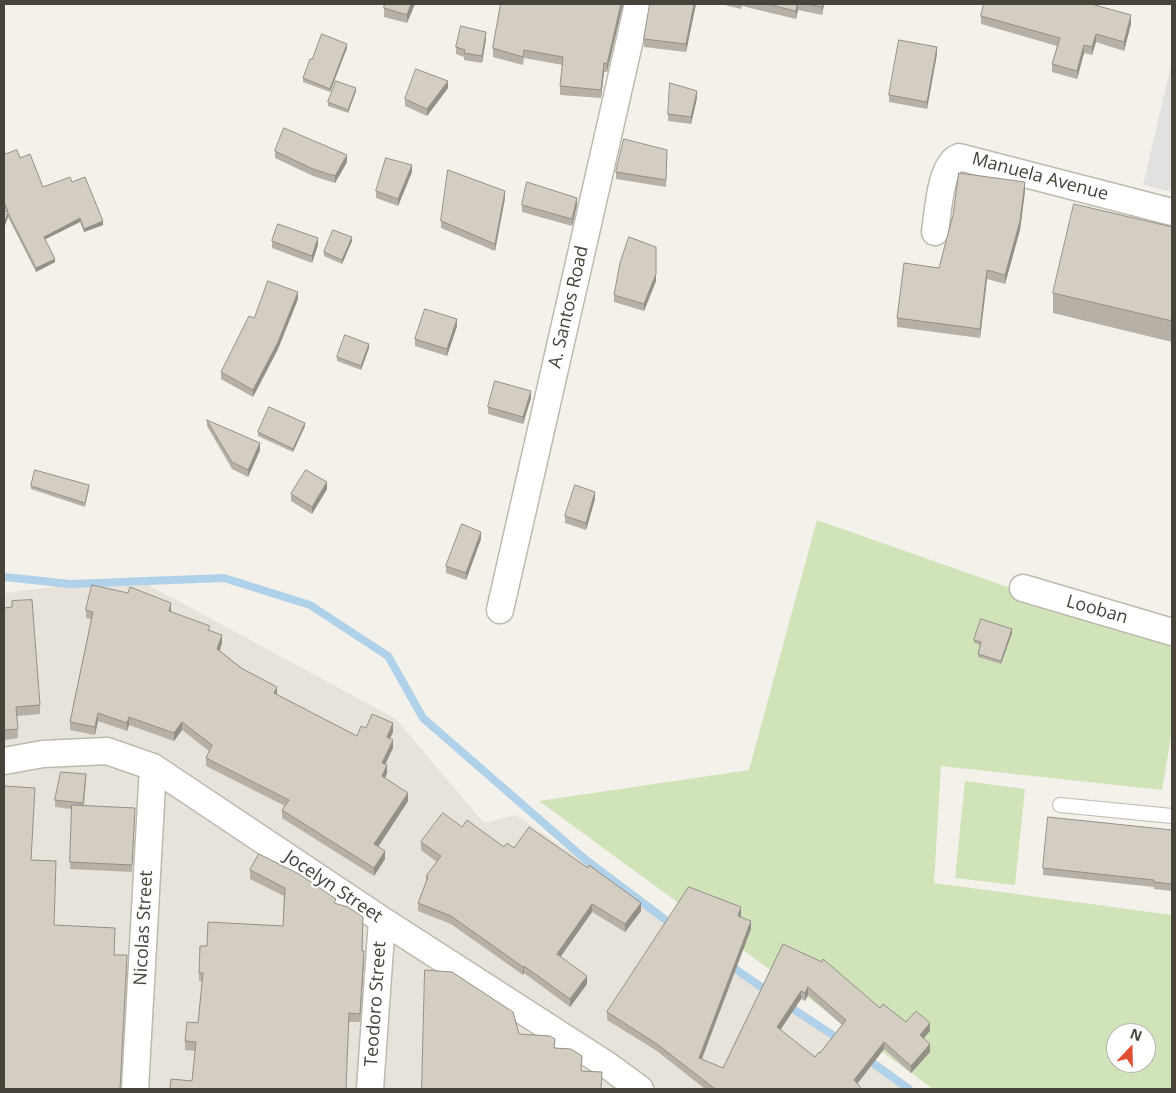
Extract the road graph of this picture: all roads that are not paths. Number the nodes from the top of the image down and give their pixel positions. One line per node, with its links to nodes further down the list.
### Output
1 (638, 4): 5 (street, A. Santos Road)
2 (1172, 212): 3 (street, Manuela Avenue)
3 (935, 232)
4 (1023, 588): 6 (street, Looban)
5 (500, 610)
6 (1172, 632)
7 (4, 762): 8 (street, Jocelyn Street)
8 (153, 767): 11 (street, Jocelyn Street); 13 (street, Nicolas Street)
9 (1060, 805): 10 (lane)
10 (1172, 816)
11 (382, 920): 12 (street, Jocelyn Street); 14 (street, Teodoro Street)
12 (606, 1077): 15 (street, Jocelyn Street)
13 (135, 1089)
14 (370, 1089)
15 (640, 1089)

